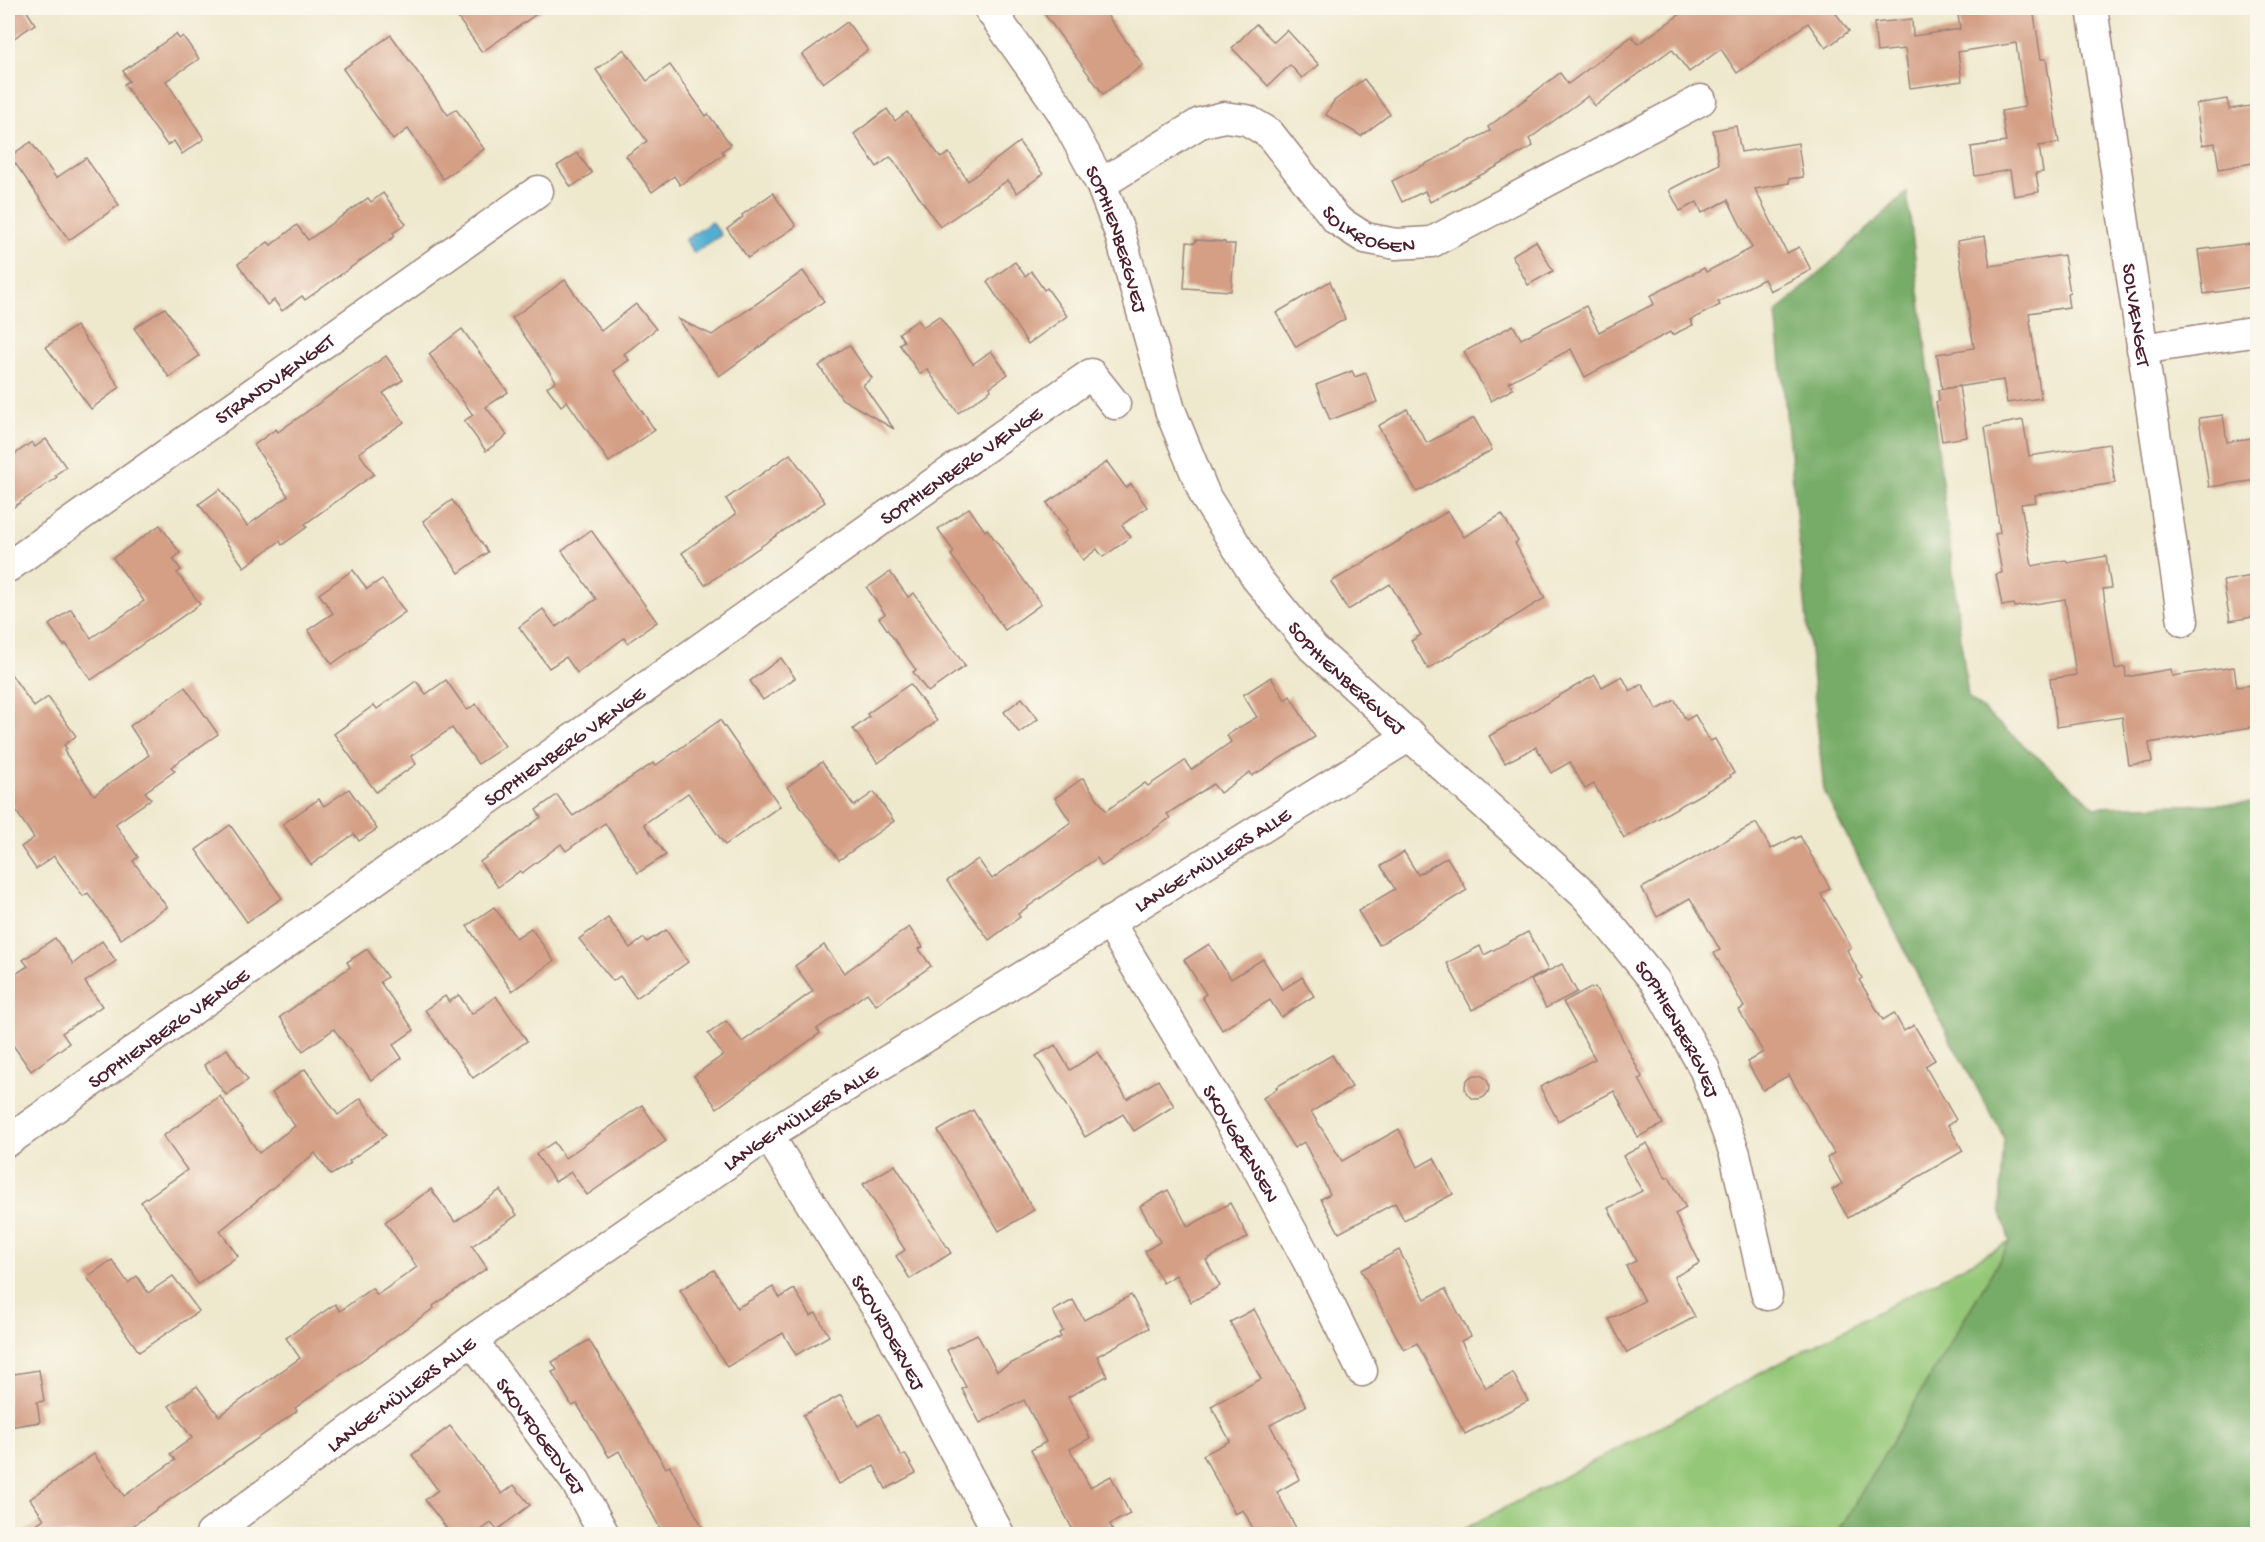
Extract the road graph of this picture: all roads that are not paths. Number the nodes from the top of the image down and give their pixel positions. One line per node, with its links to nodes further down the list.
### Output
1 (990, 8): 4 (street, SOPHIENBERGVEJ)
2 (2092, 8): 7 (street, SOLVÆNGET)
3 (1701, 100): 4 (street, SOLKROGEN)
4 (1101, 184): 11 (street, SOPHIENBERGVEJ)
5 (538, 191): 9 (street, STRANDVÆNGET)
6 (2258, 331): 7 (street)
7 (2142, 349): 10 (street, SOLVÆNGET)
8 (1115, 404): 14 (street, SOPHIENBERG VÆNGE)
9 (8, 567)
10 (2183, 621)
11 (1411, 735): 12 (street, LANGE-MÜLLERS ALLE); 15 (street, SOPHIENBERGVEJ)
12 (1109, 922): 13 (street, LANGE-MÜLLERS ALLE); 17 (street, SKOVGRÆNSEN)
13 (768, 1135): 16 (street, LANGE-MÜLLERS ALLE); 20 (street, SKOVRIDERVEJ)
14 (8, 1141)
15 (1767, 1295)
16 (472, 1340): 18 (street, LANGE-MÜLLERS ALLE); 19 (street, SKOVFOGEDVEJ)
17 (1362, 1371)
18 (211, 1534)
19 (604, 1534)
20 (999, 1534)

